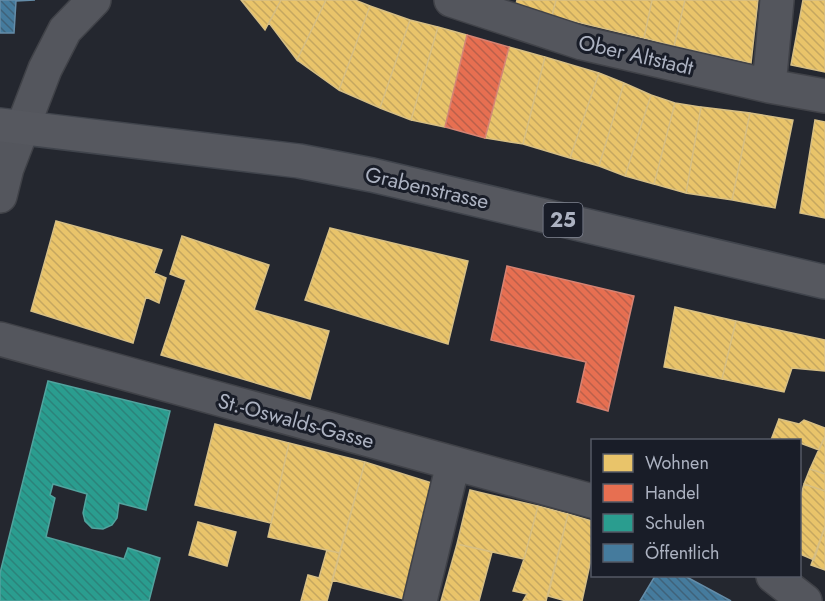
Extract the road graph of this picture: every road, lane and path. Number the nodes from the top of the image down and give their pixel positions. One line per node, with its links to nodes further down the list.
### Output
1 (94, 0): 6 (street)
2 (452, 0): 4 (street, Ober Altstadt)
3 (777, 0): 4 (street)
4 (769, 86): 5 (street, Ober Altstadt)
5 (825, 96)
6 (11, 126): 7 (street); 8 (main road, Grabenstrasse / 25)
7 (0, 196)
8 (825, 282)
9 (0, 339): 10 (street, St.-Oswalds-Gasse)
10 (453, 464): 11 (street, St.-Oswalds-Gasse); 13 (street)
11 (591, 501)
12 (774, 577): 14 (street)
13 (420, 601)
14 (805, 601)

